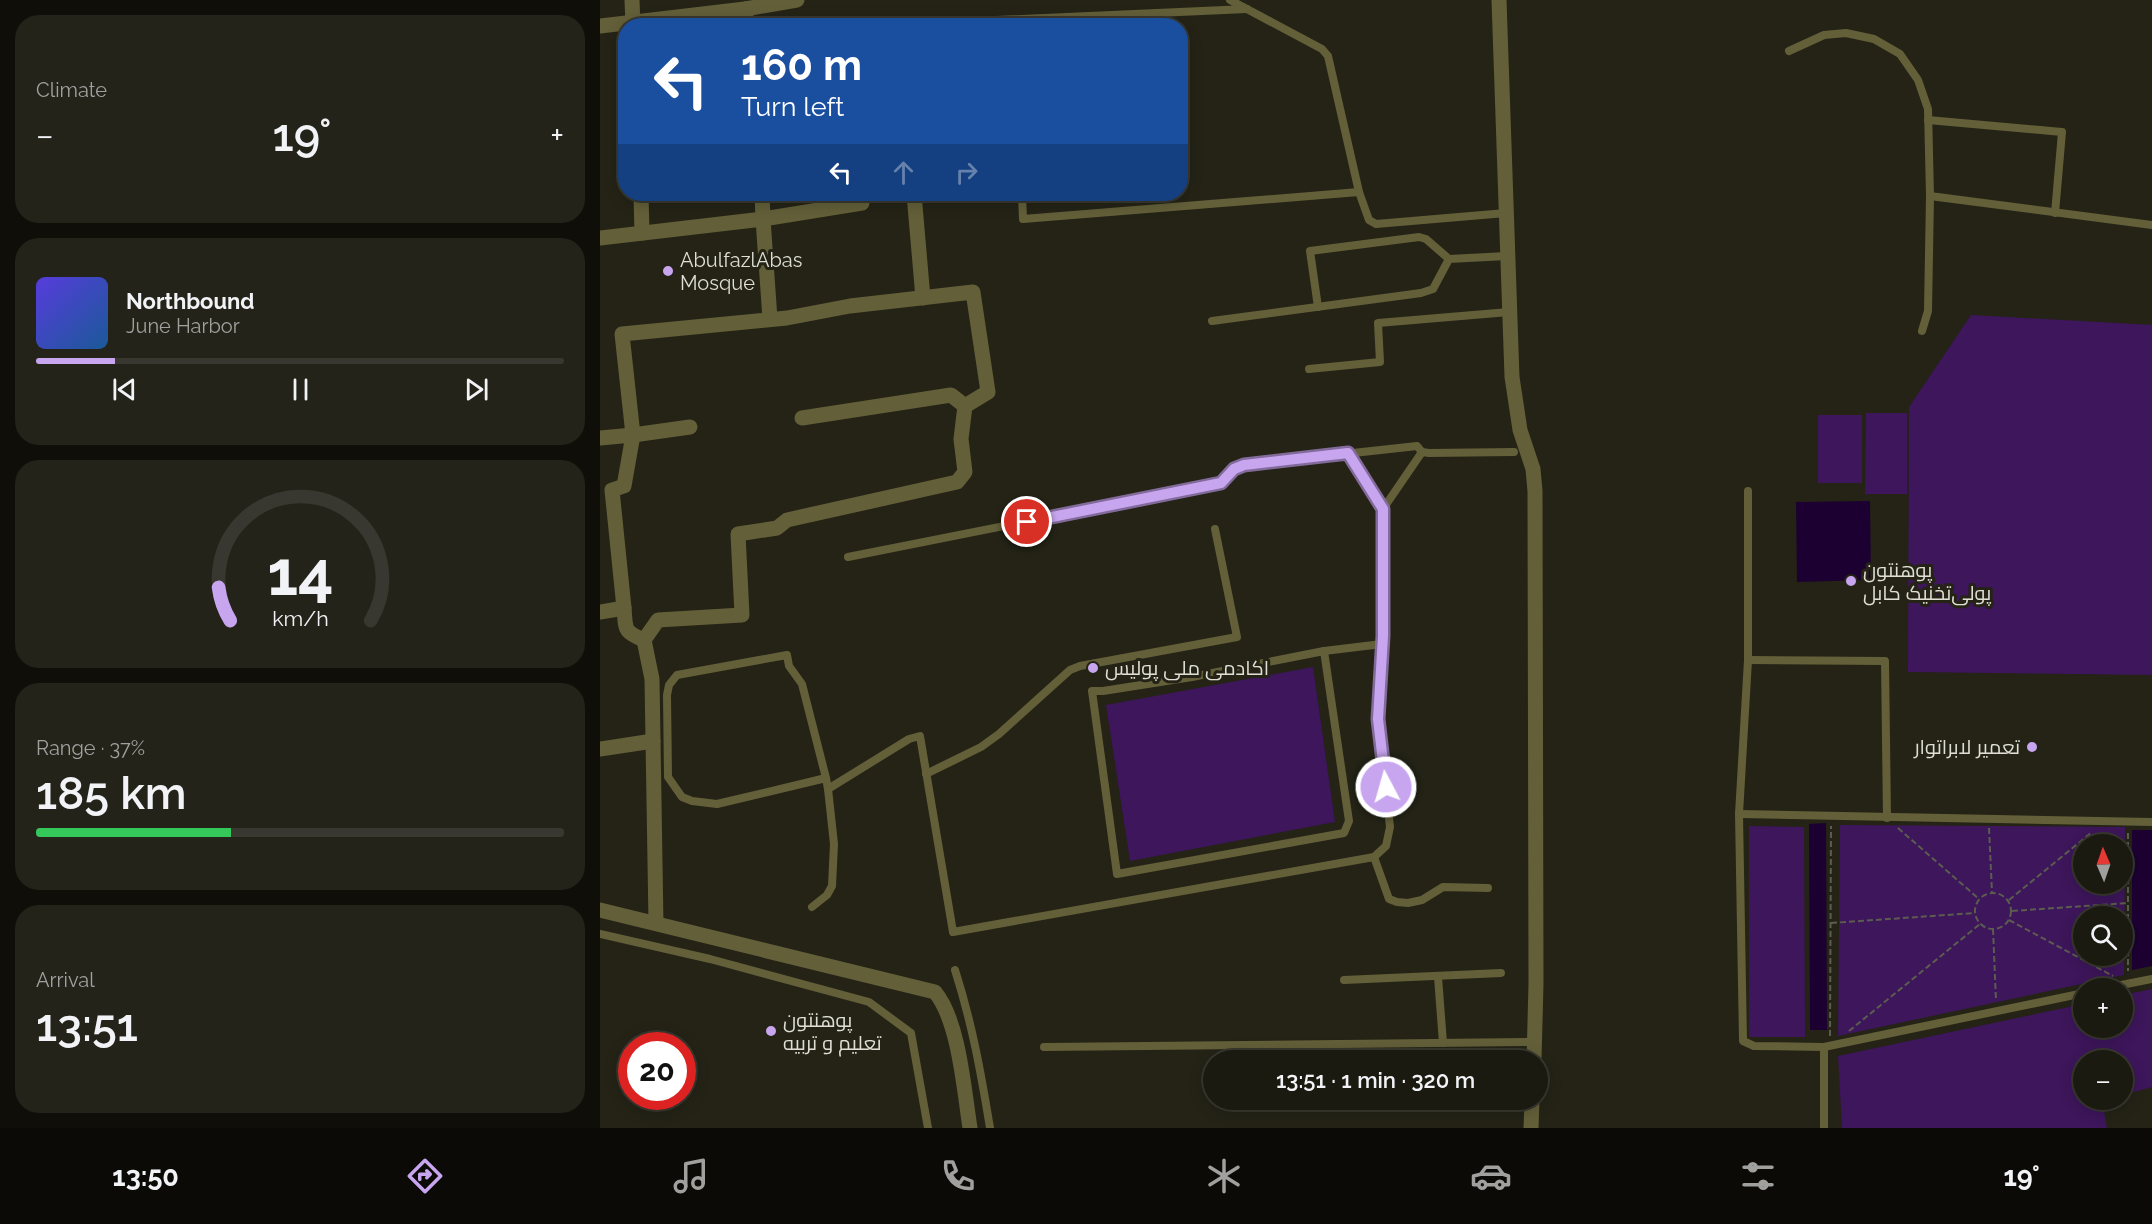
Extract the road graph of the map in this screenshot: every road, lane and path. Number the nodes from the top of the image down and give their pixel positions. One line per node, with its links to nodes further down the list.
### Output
1 (632, 0): 7 (street)
2 (797, 0): 5 (street)
3 (1230, 0): 6 (lane)
4 (1499, 0): 22 (street)
5 (745, 9): 8 (street); 9 (street)
6 (1247, 9): 10 (lane); 15 (lane)
7 (633, 18)
8 (678, 18)
9 (746, 18)
10 (1042, 18)
11 (618, 25): 12 (street)
12 (600, 26)
13 (1789, 51): 14 (lane)
14 (1928, 120): 16 (lane); 23 (lane)
15 (1359, 192): 20 (lane); 22 (lane)
16 (1930, 196): 23 (lane); 35 (lane)
17 (640, 201): 26 (street)
18 (762, 201): 24 (street)
19 (915, 201): 30 (street)
20 (1022, 201)
21 (862, 203): 24 (street)
22 (1506, 213): 28 (street)
23 (2055, 213): 25 (lane)
24 (763, 219): 26 (street); 33 (street)
25 (2152, 225)
26 (642, 233): 27 (street)
27 (600, 238)
28 (1507, 256): 29 (lane); 32 (street)
29 (1449, 259): 31 (lane); 31 (lane)
30 (923, 298): 33 (street); 37 (street)
31 (1318, 307): 34 (lane)
32 (1509, 312): 36 (lane); 94 (street)
33 (770, 319): 40 (street)
34 (1212, 321)
35 (1922, 331)
36 (1309, 369)
37 (965, 406): 38 (street); 52 (street)
38 (802, 418)
39 (690, 427): 40 (street)
40 (633, 435): 41 (street); 46 (street)
41 (600, 438)
42 (1422, 452): 43 (lane); 44 (lane); 47 (lane)
43 (1514, 452)
44 (1348, 453): 47 (lane); 49 (lane)
45 (1748, 491): 55 (lane)
46 (606, 492): 50 (street)
47 (1383, 509): 53 (lane)
48 (1215, 529): 58 (lane)
49 (848, 557)
50 (624, 608): 51 (street); 52 (street)
51 (600, 612)
52 (644, 640): 56 (street)
53 (1382, 644): 54 (lane); 68 (lane)
54 (1324, 651): 54 (lane)
55 (1748, 660): 61 (lane); 63 (lane)
56 (653, 741): 57 (street); 79 (street)
57 (600, 749)
58 (926, 774): 60 (lane); 68 (lane)
59 (826, 778): 59 (lane); 60 (lane)
60 (828, 789): 74 (lane)
61 (1739, 814): 62 (lane); 97 (lane)
62 (1831, 817): 63 (lane); 80 (path)
63 (1887, 818): 64 (lane); 71 (path)
64 (1988, 819): 65 (lane); 70 (path)
65 (2105, 821): 66 (lane); 72 (path)
66 (2127, 821): 67 (lane); 73 (path)
67 (2152, 822)
68 (1374, 857): 69 (lane)
69 (1488, 888)
70 (1992, 892): 71 (path); 72 (path)
71 (1979, 899): 77 (path)
72 (2008, 900): 76 (path)
73 (2128, 903): 76 (path); 88 (path)
74 (812, 907)
75 (600, 910): 79 (street)
76 (2012, 911): 78 (path)
77 (1975, 913): 80 (path); 81 (path)
78 (2009, 920): 82 (path); 87 (path)
79 (656, 923): 101 (street)
80 (1831, 923): 97 (path)
81 (1980, 924): 82 (path); 97 (path)
82 (1993, 929): 93 (path)
83 (600, 934): 100 (lane)
84 (955, 970): 102 (lane)
85 (1501, 973): 86 (lane)
86 (1438, 977): 90 (lane); 95 (lane)
87 (2117, 978)
88 (2128, 978)
89 (2152, 979): 91 (lane)
90 (1344, 980)
91 (2133, 983)
92 (2073, 995): 93 (lane)
93 (1997, 1011): 97 (lane)
94 (1536, 1042): 95 (lane); 98 (street)
95 (1443, 1044): 96 (lane)
96 (1044, 1047)
97 (1827, 1047): 104 (lane)
98 (1535, 1050)
99 (1532, 1110): 103 (street)
100 (928, 1128)
101 (970, 1128)
102 (990, 1128)
103 (1532, 1128)
104 (1824, 1128)

